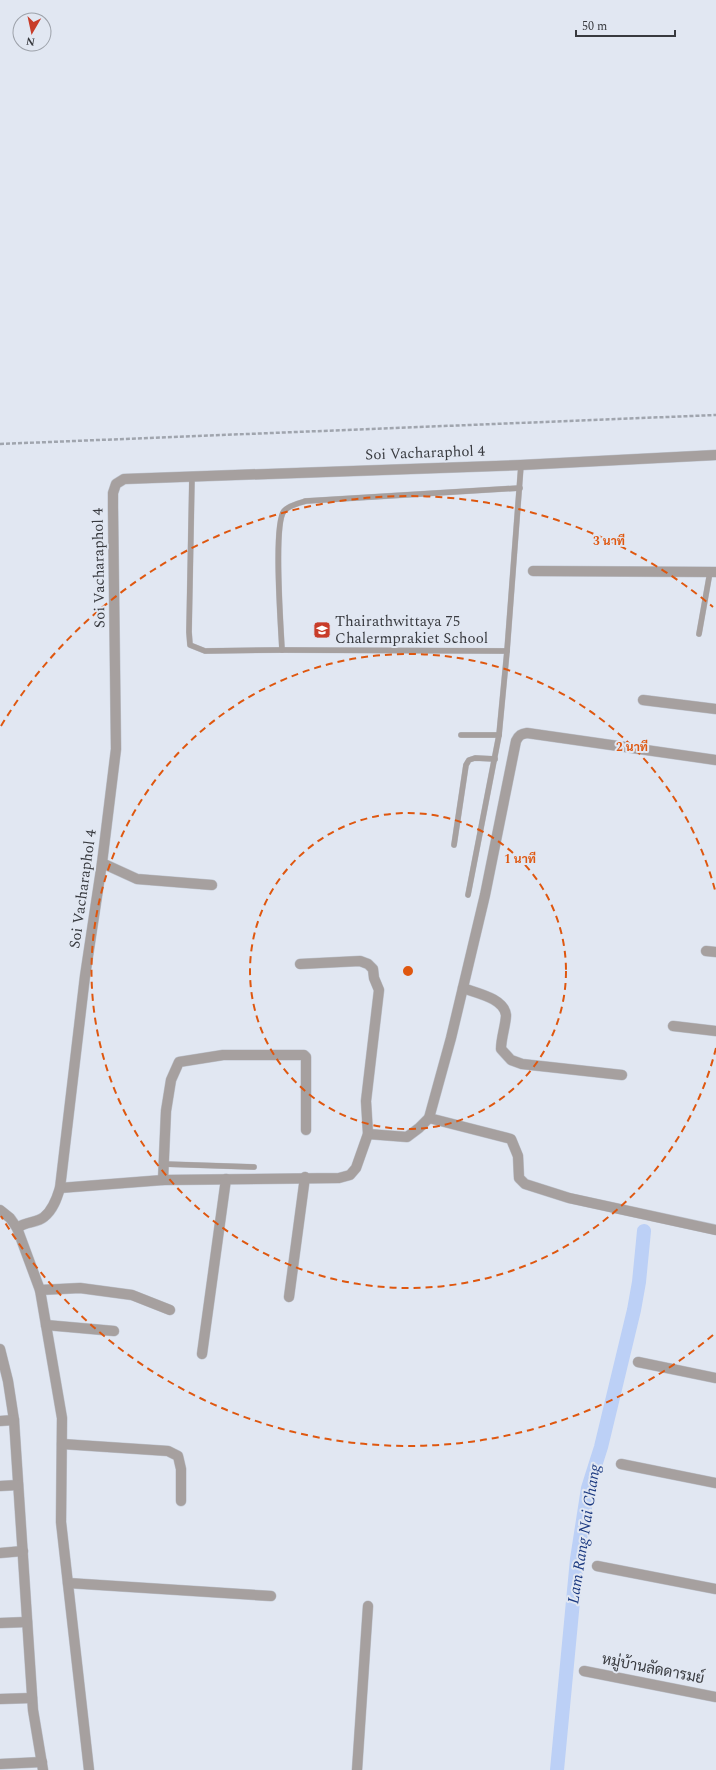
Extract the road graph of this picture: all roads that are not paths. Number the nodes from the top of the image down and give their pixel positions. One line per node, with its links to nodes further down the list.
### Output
1 (716, 454): 2 (street, Soi Vacharaphol 4)
2 (521, 465): 3 (street, Soi Vacharaphol 4); 4 (lane)
3 (192, 476): 8 (lane); 17 (street, Soi Vacharaphol 4)
4 (520, 488): 8 (lane); 9 (lane)
5 (533, 571): 6 (street)
6 (713, 572): 7 (lane)
7 (699, 634)
8 (282, 650): 9 (lane)
9 (507, 651): 13 (lane)
10 (643, 700): 11 (street)
11 (716, 709)
12 (461, 735): 13 (lane)
13 (499, 735): 14 (lane)
14 (495, 759): 16 (lane); 19 (lane)
15 (716, 760): 21 (street)
16 (454, 845)
17 (102, 863): 18 (street); 33 (street, Soi Vacharaphol 4)
18 (212, 885)
19 (468, 895)
20 (300, 964): 27 (street)
21 (463, 988): 24 (street); 25 (street)
22 (673, 1026): 23 (street)
23 (716, 1031)
24 (622, 1075)
25 (429, 1118): 27 (street); 36 (street)
26 (306, 1130): 28 (street)
27 (368, 1134): 30 (street)
28 (164, 1164): 29 (lane); 32 (street)
29 (254, 1168)
30 (306, 1177): 31 (street); 38 (street)
31 (226, 1179): 32 (street); 43 (street)
32 (163, 1180): 33 (street)
33 (60, 1188): 35 (street, Soi Vacharaphol 4)
34 (0, 1210): 35 (street)
35 (17, 1228): 37 (street)
36 (716, 1230)
37 (40, 1290): 39 (street); 40 (street)
38 (289, 1297)
39 (170, 1310)
40 (46, 1325): 41 (street); 48 (street)
41 (114, 1331)
42 (1, 1354): 46 (street)
43 (202, 1354)
44 (638, 1362): 45 (street)
45 (716, 1378)
46 (14, 1420): 47 (street); 51 (street)
47 (0, 1421)
48 (62, 1444): 53 (street); 57 (street)
49 (621, 1464): 50 (street)
50 (716, 1483)
51 (18, 1485): 52 (street); 54 (street)
52 (0, 1486)
53 (180, 1501)
54 (22, 1551): 55 (street); 61 (street)
55 (0, 1553)
56 (597, 1566): 58 (street)
57 (68, 1583): 59 (street); 69 (street)
58 (716, 1589)
59 (271, 1596)
60 (368, 1606): 70 (street)
61 (27, 1622): 62 (street); 65 (street)
62 (0, 1623)
63 (584, 1671): 64 (street, หมู่บ้านลัดดารมย์)
64 (716, 1697)
65 (32, 1698): 66 (street); 68 (street)
66 (0, 1699)
67 (0, 1764): 68 (street)
68 (42, 1766)
69 (89, 1770)
70 (357, 1770)

